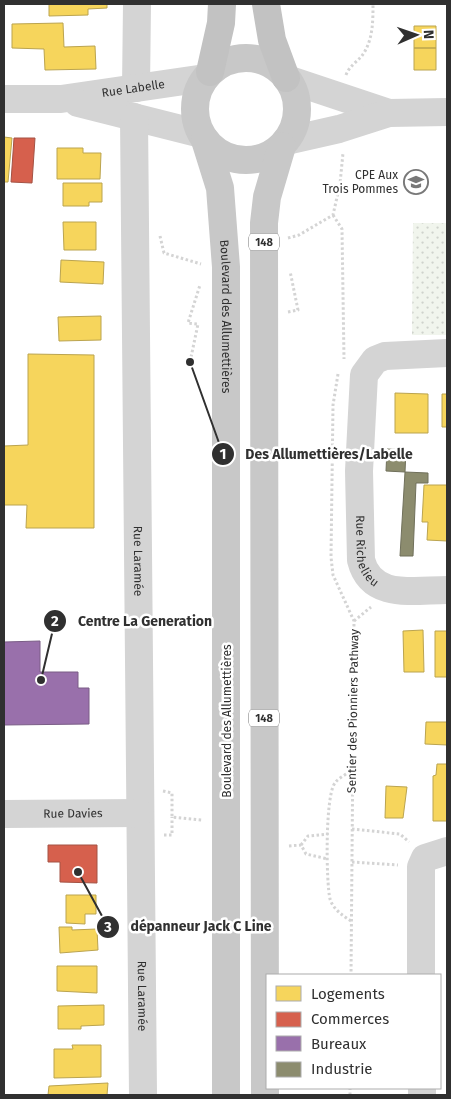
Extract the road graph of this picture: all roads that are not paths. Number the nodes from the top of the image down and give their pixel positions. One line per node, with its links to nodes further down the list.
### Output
1 (137, 4): 6 (street)
2 (222, 4): 4 (highway)
3 (266, 4): 5 (highway)
4 (208, 75): 5 (main road); 6 (street, Rue Labelle); 12 (main road)
5 (287, 78): 10 (street); 13 (main road)
6 (136, 88): 8 (street, Rue Labelle)
7 (4, 99): 8 (street, Rue Labelle)
8 (62, 99): 11 (street, Rue Labelle)
9 (447, 112): 10 (street)
10 (389, 113): 13 (street)
11 (134, 117): 12 (street, Rue Labelle); 16 (street, Rue Laramée)
12 (203, 137): 13 (main road); 21 (main road, Boulevard des Allumettières)
13 (284, 143): 22 (main road, 148)
14 (447, 353): 15 (street, Rue Richelieu)
15 (447, 590)
16 (140, 813): 17 (street, Rue Davies); 20 (street, Rue Laramée)
17 (4, 814)
18 (431, 859): 19 (street)
19 (421, 974)
20 (143, 1095)
21 (226, 1095)
22 (265, 1095)

